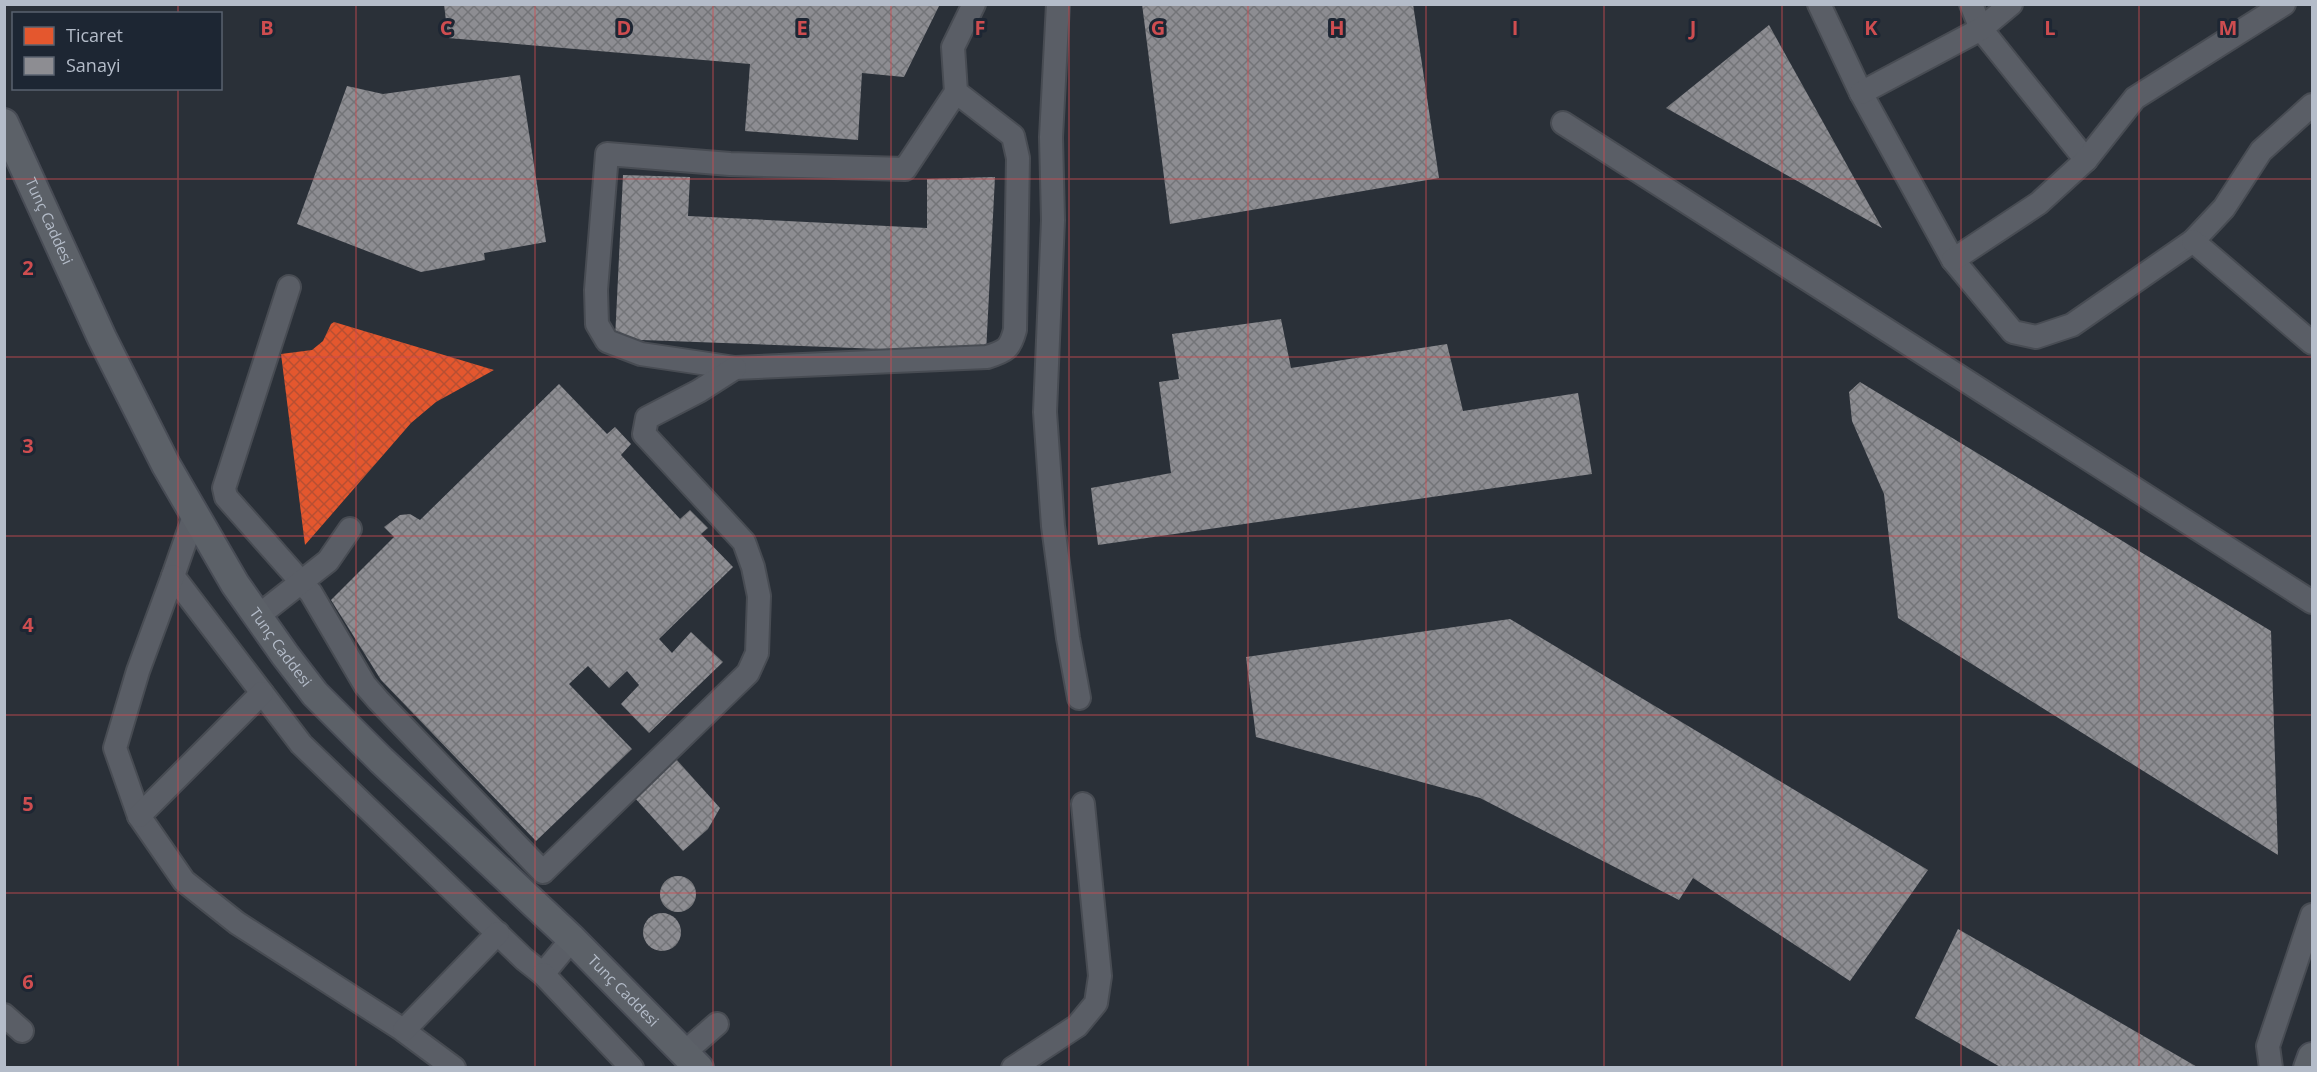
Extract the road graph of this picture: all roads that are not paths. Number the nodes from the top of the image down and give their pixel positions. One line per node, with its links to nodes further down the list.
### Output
1 (974, 4): 8 (street)
2 (1058, 4): 26 (street)
3 (1819, 4): 9 (street)
4 (1971, 4): 7 (street)
5 (2011, 4): 7 (street)
6 (2284, 4): 13 (street)
7 (1981, 29): 9 (street); 13 (street)
8 (956, 92): 18 (street); 18 (street)
9 (1862, 93): 15 (street)
10 (2313, 105): 14 (street)
11 (4, 123): 19 (main road, Tunç Caddesi)
12 (1563, 123): 23 (street)
13 (2086, 160): 15 (street)
14 (2193, 241): 15 (street); 17 (street)
15 (1953, 260)
16 (289, 287): 22 (street)
17 (2313, 343)
18 (735, 368): 22 (street)
19 (194, 516): 21 (street); 24 (main road, Tunç Caddesi)
20 (350, 529): 22 (street)
21 (173, 576): 25 (street); 28 (street)
22 (303, 583): 24 (street)
23 (2313, 602)
24 (258, 616): 31 (main road, Tunç Caddesi)
25 (262, 693): 28 (street); 30 (street)
26 (1079, 698)
27 (1083, 804): 41 (street)
28 (139, 816): 35 (street)
29 (2313, 915): 42 (street)
30 (498, 933): 32 (street); 35 (street)
31 (572, 939): 32 (street); 38 (main road, Tunç Caddesi)
32 (543, 974): 40 (street)
33 (4, 1015): 36 (street)
34 (717, 1024): 38 (street)
35 (404, 1030): 39 (street)
36 (22, 1031)
37 (2313, 1057): 43 (main road)
38 (692, 1060)
39 (454, 1068)
40 (632, 1068)
41 (1013, 1068)
42 (2271, 1068)
43 (2308, 1068)

